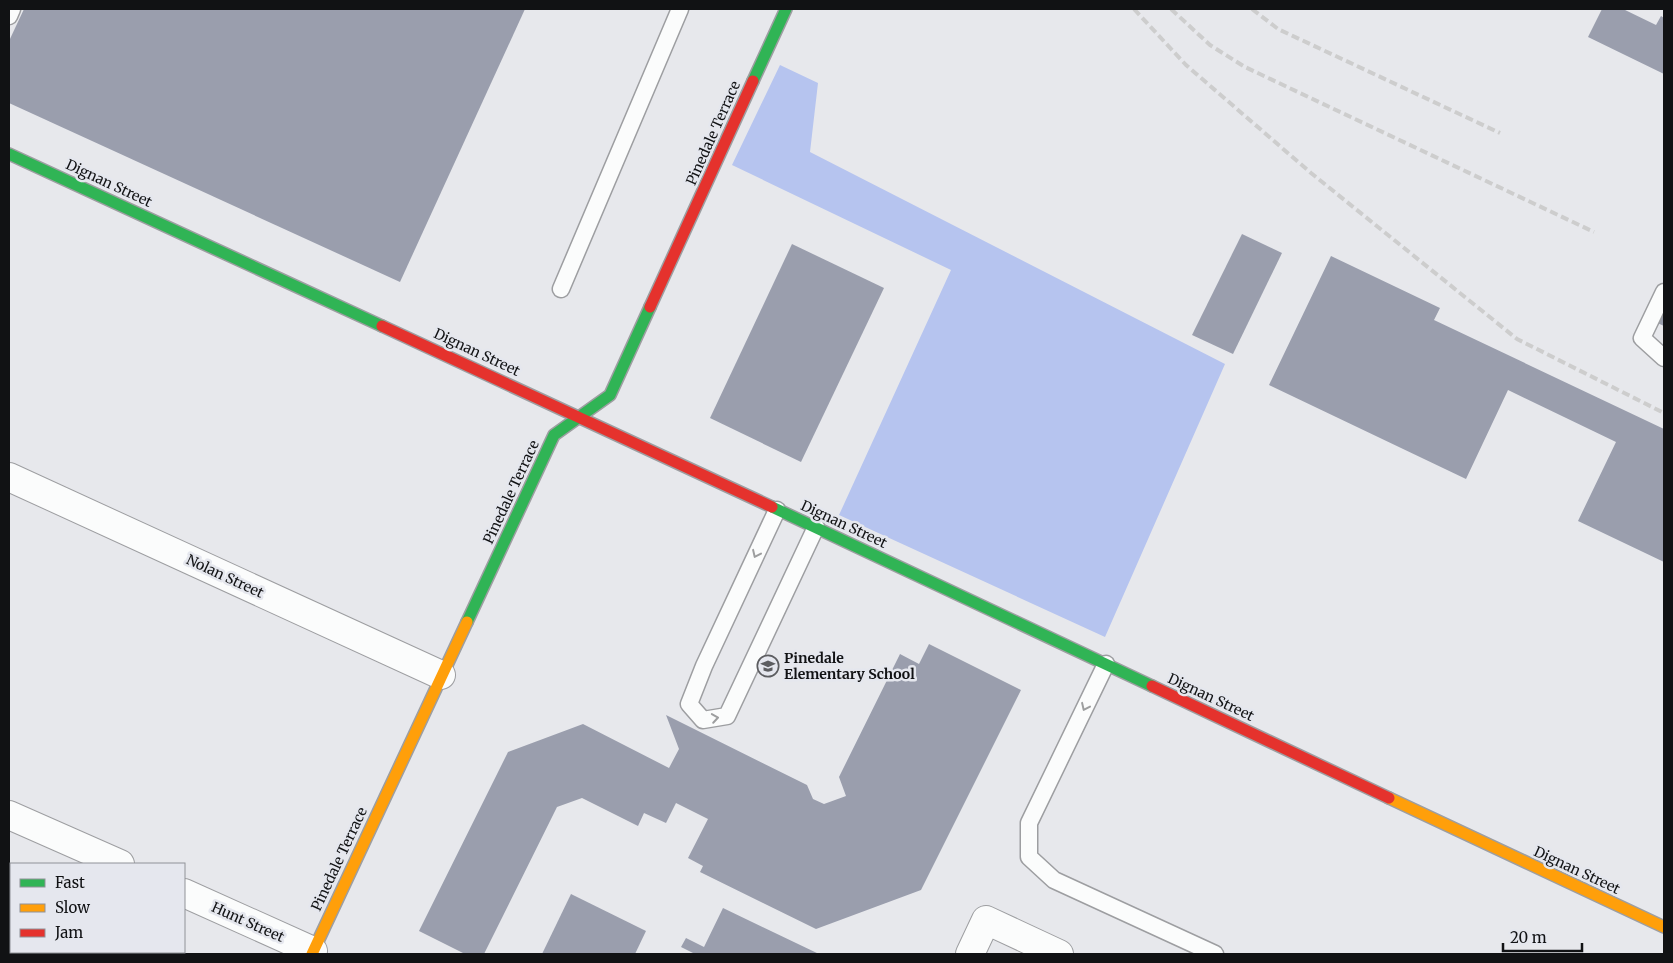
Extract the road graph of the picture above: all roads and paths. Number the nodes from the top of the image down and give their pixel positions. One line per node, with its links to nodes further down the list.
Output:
1 (12, 9): 4 (lane)
2 (680, 9): 6 (lane)
3 (786, 9): 9 (street, Pinedale Terrace)
4 (9, 16)
5 (9, 154): 9 (street, Dignan Street)
6 (561, 289)
7 (1664, 292): 8 (lane)
8 (1664, 358)
9 (582, 417): 11 (street, Dignan Street); 14 (street, Pinedale Terrace)
10 (9, 477): 14 (street, Nolan Street)
11 (776, 510): 12 (street, Dignan Street); 12 (lane, one-way to 12)
12 (816, 527): 13 (street, Dignan Street)
13 (1106, 664): 18 (street, Dignan Street); 22 (lane, one-way to 22)
14 (441, 675): 19 (street, Pinedale Terrace)
15 (9, 815): 16 (street)
16 (118, 863)
17 (185, 893): 19 (street, Hunt Street)
18 (1664, 927)
19 (312, 953)
20 (970, 954): 21 (street)
21 (1059, 954)
22 (1215, 954)

